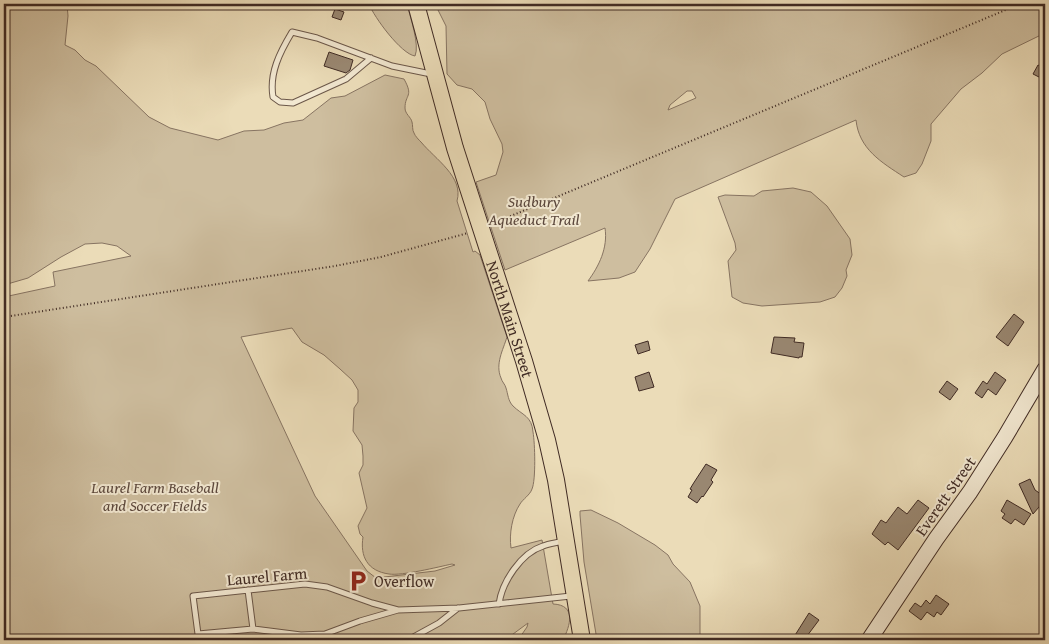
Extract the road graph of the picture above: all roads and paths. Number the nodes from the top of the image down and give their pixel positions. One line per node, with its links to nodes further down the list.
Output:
1 (416, 4): 4 (main road, North Main Street)
2 (1020, 4): 5 (path)
3 (371, 58): 3 (lane); 4 (lane)
4 (434, 74): 5 (main road, North Main Street)
5 (480, 228): 6 (path); 8 (main road, North Main Street)
6 (4, 317)
7 (1045, 369): 19 (street, Everett Street)
8 (566, 541): 10 (main road, North Main Street); 11 (lane)
9 (248, 590): 13 (lane, Laurel Farm); 14 (lane); 14 (lane, Laurel Farm)
10 (575, 596): 11 (lane, Laurel Farm); 18 (main road, North Main Street)
11 (499, 604): 12 (lane, Laurel Farm)
12 (459, 608): 13 (lane, Laurel Farm); 17 (lane)
13 (398, 610): 15 (lane, Laurel Farm)
14 (253, 629): 15 (lane, Laurel Farm)
15 (324, 634): 16 (lane)
16 (328, 640)
17 (408, 640)
18 (582, 640)
19 (869, 640)

